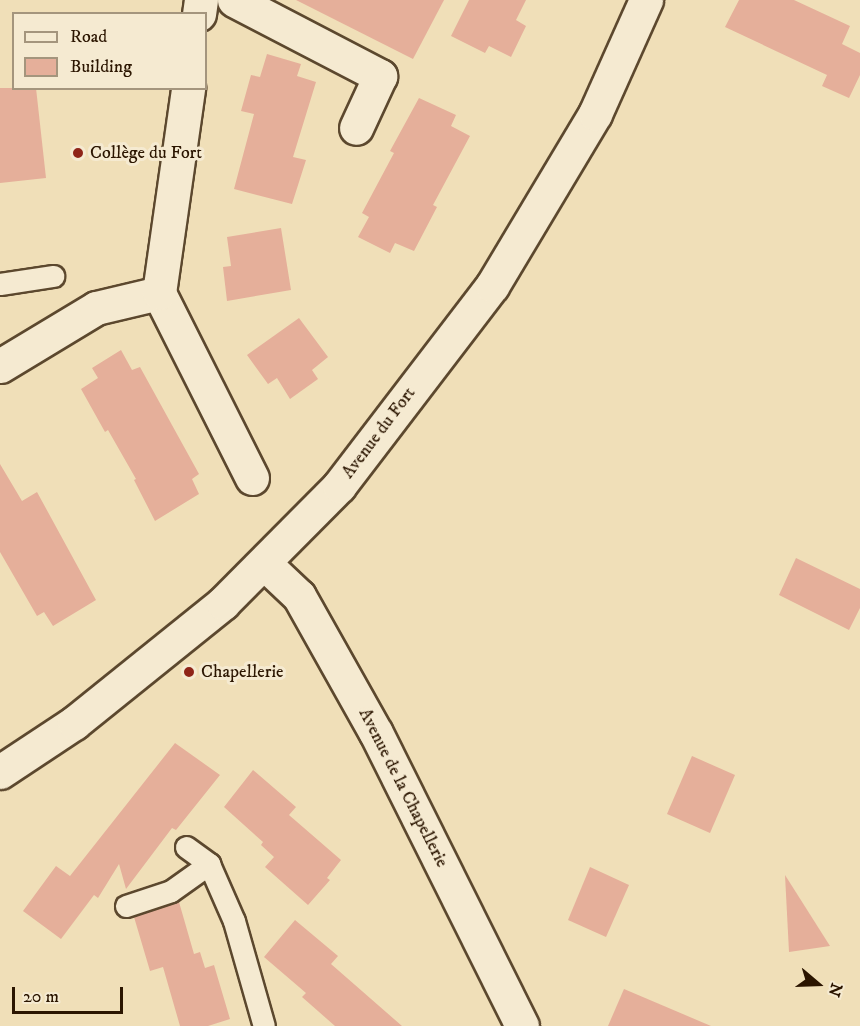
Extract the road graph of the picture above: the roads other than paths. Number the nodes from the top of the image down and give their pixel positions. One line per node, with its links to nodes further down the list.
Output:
1 (234, 0): 4 (street)
2 (646, 0): 10 (street, Avenue du Fort)
3 (188, 90): 7 (street)
4 (356, 128)
5 (53, 276): 6 (lane)
6 (0, 284)
7 (159, 293): 8 (street); 9 (street)
8 (0, 366)
9 (252, 478)
10 (264, 563): 11 (street, Avenue du Fort); 16 (street, Avenue de la Chapellerie)
11 (0, 772)
12 (186, 847): 13 (lane)
13 (209, 864): 14 (lane); 15 (lane)
14 (126, 906)
15 (264, 1026)
16 (522, 1026)

